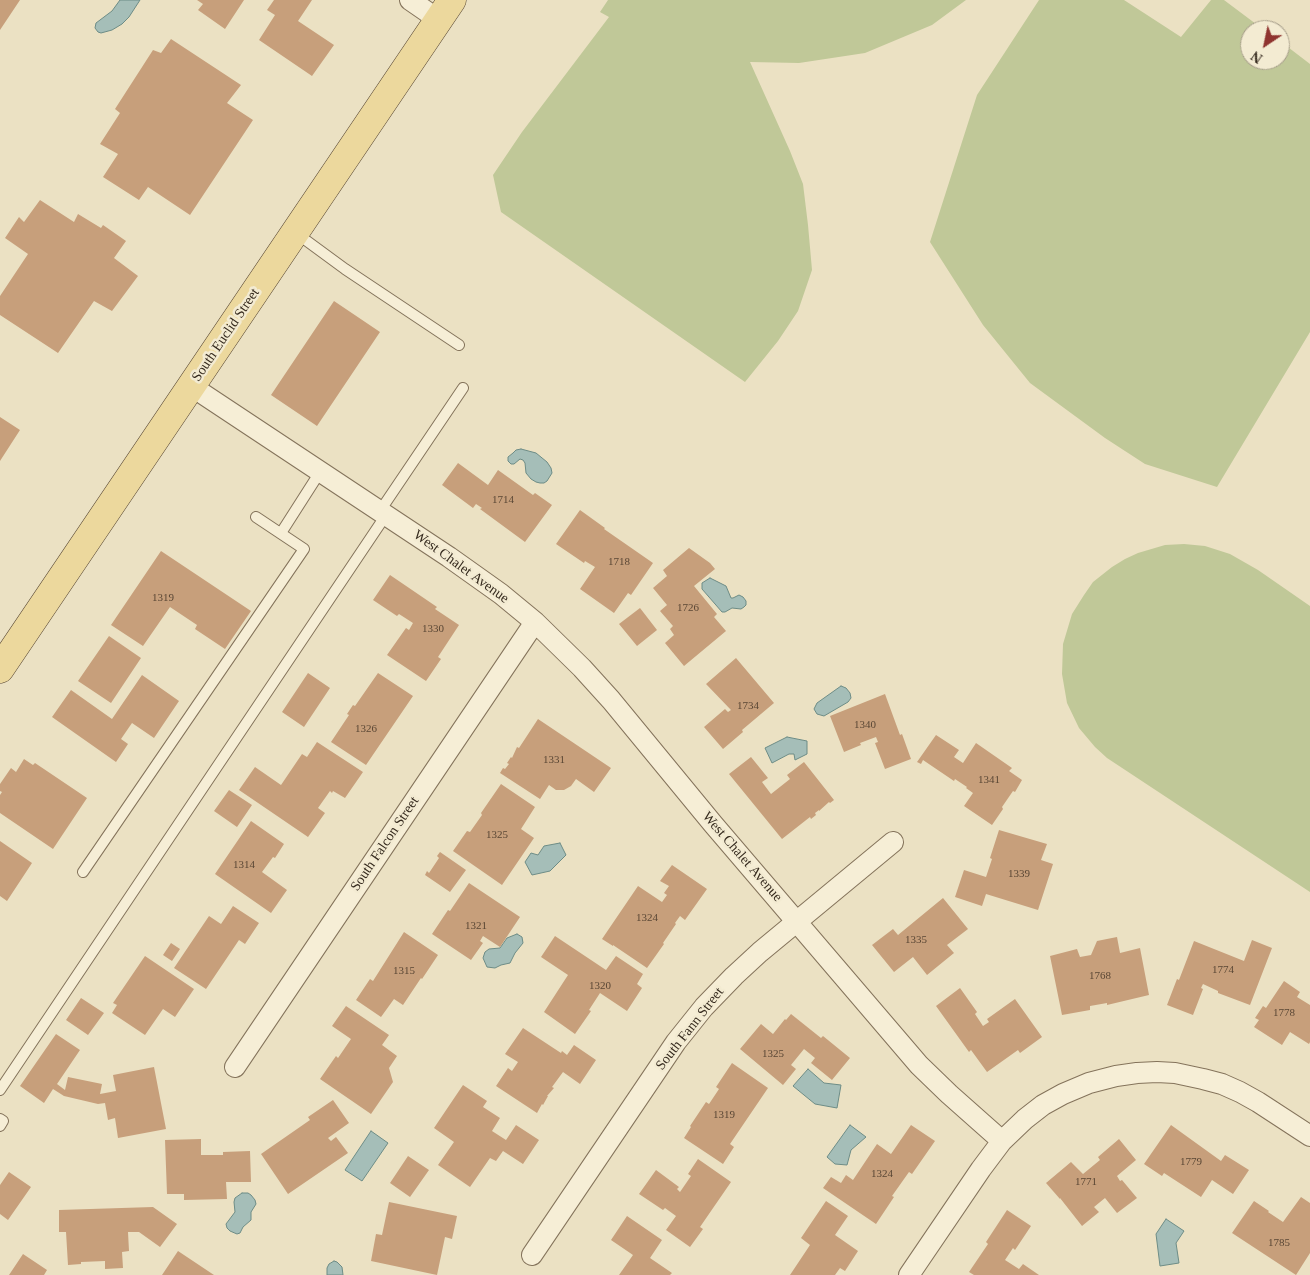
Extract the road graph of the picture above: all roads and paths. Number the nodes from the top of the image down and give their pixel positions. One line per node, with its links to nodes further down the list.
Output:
1 (410, 0): 2 (street)
2 (445, 10): 3 (main road, South Euclid Street)
3 (295, 232): 4 (lane); 5 (main road, South Euclid Street)
4 (459, 345)
5 (191, 386): 7 (street, West Chalet Avenue); 12 (main road, South Euclid Street)
6 (462, 388): 8 (lane)
7 (320, 472): 8 (street, West Chalet Avenue); 10 (lane)
8 (383, 513): 11 (street, West Chalet Avenue); 17 (lane)
9 (256, 517): 10 (lane)
10 (281, 533): 14 (lane)
11 (535, 622): 15 (street, West Chalet Avenue); 16 (street, South Falcon Street)
12 (0, 669)
13 (893, 842): 15 (street, South Fann Street)
14 (83, 872)
15 (797, 921): 21 (street, West Chalet Avenue); 22 (street, South Fann Street)
16 (235, 1067)
17 (0, 1090)
18 (0, 1119): 19 (lane)
19 (0, 1126)
20 (1310, 1136): 21 (street)
21 (1002, 1141): 23 (street)
22 (532, 1254)
23 (909, 1275)

